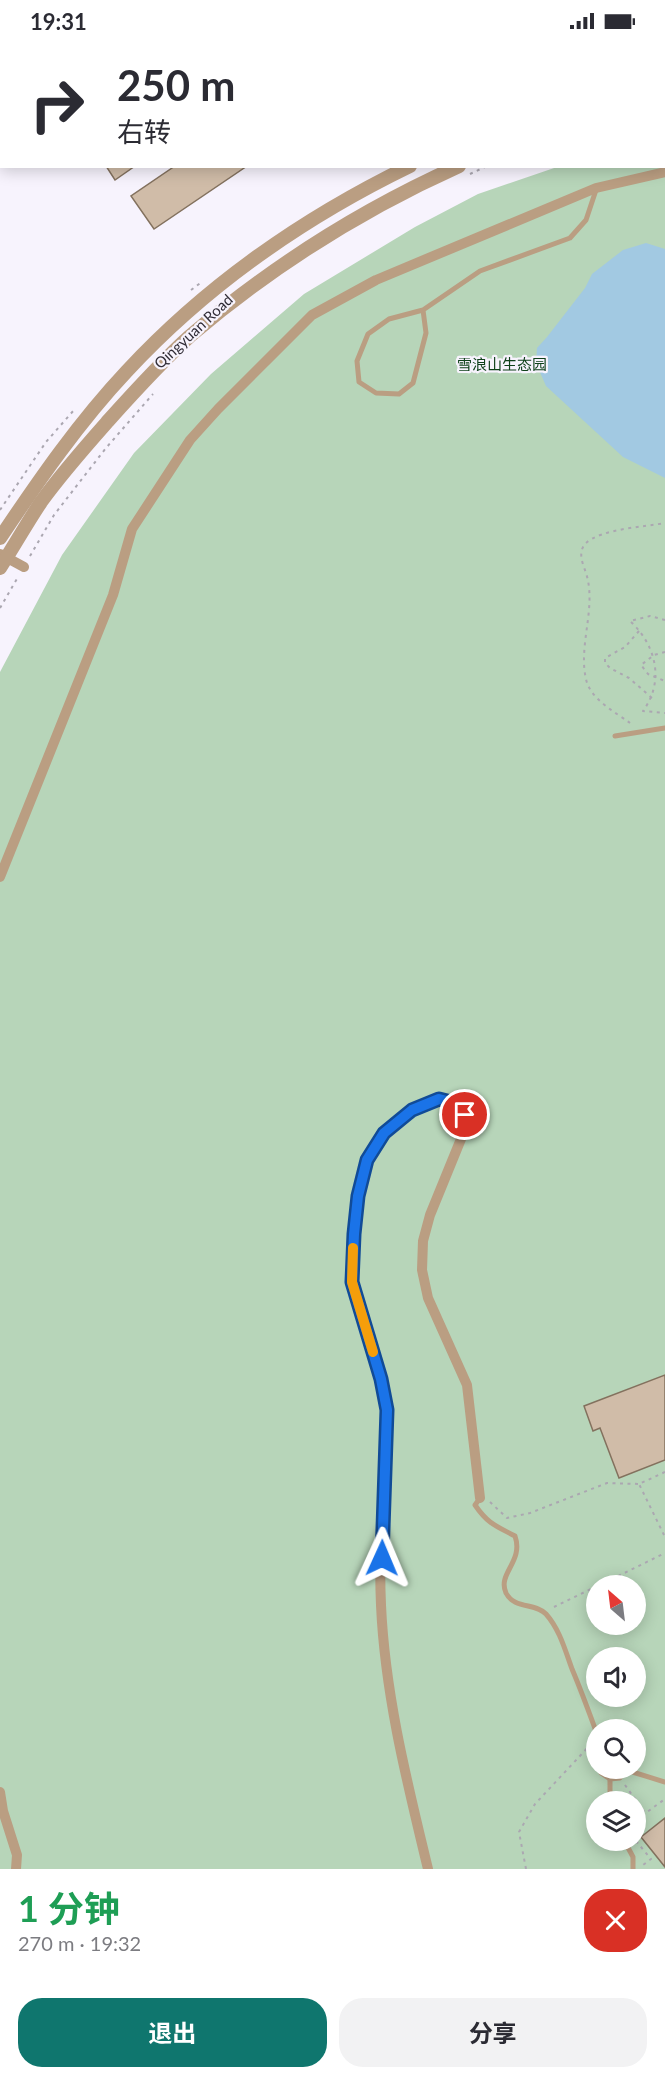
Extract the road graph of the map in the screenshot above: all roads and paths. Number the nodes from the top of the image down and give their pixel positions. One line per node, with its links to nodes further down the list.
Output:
1 (406, 168): 10 (street, Qingyuan Road)
2 (478, 168): 4 (path)
3 (440, 170): 4 (street, Qingyuan Road); 11 (street, Qingyuan Road)
4 (460, 172)
5 (665, 172): 6 (street)
6 (596, 188): 7 (lane); 25 (street)
7 (423, 310): 7 (lane)
8 (157, 389): 12 (path, Qingyuan Road)
9 (665, 523): 23 (path)
10 (0, 538)
11 (2, 560): 12 (street)
12 (24, 567): 13 (path, Qingyuan Road)
13 (0, 608)
14 (665, 620): 15 (path)
15 (640, 630): 17 (path); 20 (path)
16 (665, 652): 17 (path)
17 (654, 655): 18 (path); 18 (path)
18 (658, 679): 19 (path); 20 (path)
19 (665, 681)
20 (652, 698): 21 (path)
21 (665, 713)
22 (665, 728): 23 (lane)
23 (640, 730): 24 (lane)
24 (615, 736)
25 (0, 877)
26 (665, 1472): 27 (path)
27 (639, 1484): 28 (path); 29 (path)
28 (485, 1500): 33 (lane); 46 (street)
29 (665, 1537)
30 (665, 1553): 31 (path)
31 (620, 1575)
32 (586, 1592): 33 (path)
33 (544, 1612): 34 (lane)
34 (591, 1719)
35 (586, 1748): 47 (path)
36 (646, 1775): 38 (lane)
37 (610, 1779): 40 (lane)
38 (665, 1782)
39 (0, 1791): 45 (street)
40 (610, 1791)
41 (665, 1799): 42 (path)
42 (646, 1812)
43 (630, 1851): 48 (lane)
44 (645, 1851): 49 (path)
45 (16, 1869)
46 (428, 1869)
47 (526, 1869)
48 (633, 1869)
49 (639, 1869)

